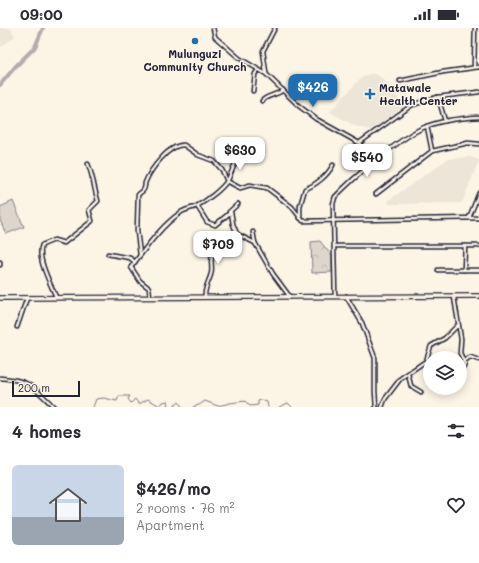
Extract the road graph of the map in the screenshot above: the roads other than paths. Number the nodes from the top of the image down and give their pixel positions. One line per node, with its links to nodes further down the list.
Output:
1 (213, 28): 6 (street)
2 (275, 28): 7 (street)
3 (475, 28): 4 (street)
4 (474, 67): 5 (street); 8 (street)
5 (479, 67)
6 (258, 70): 7 (street); 10 (street)
7 (266, 74): 9 (street)
8 (400, 81)
9 (283, 90): 13 (street); 17 (street)
10 (253, 91)
11 (479, 92): 12 (street)
12 (438, 98): 15 (street); 17 (street)
13 (262, 101)
14 (479, 117): 15 (street)
15 (445, 122): 16 (street)
16 (426, 126): 19 (street); 21 (street)
17 (359, 143): 21 (street)
18 (479, 144): 19 (street)
19 (432, 151): 26 (street)
20 (239, 154): 24 (street)
21 (375, 162): 33 (street)
22 (88, 164): 51 (street)
23 (333, 165): 30 (street)
24 (227, 181): 28 (street); 30 (street); 41 (street)
25 (479, 193): 31 (street)
26 (376, 194)
27 (238, 204): 29 (street)
28 (197, 206): 29 (street); 41 (street)
29 (229, 212): 36 (street)
30 (300, 218): 33 (street)
31 (469, 218): 32 (street); 33 (street)
32 (479, 218)
33 (334, 220): 37 (street)
34 (253, 232): 36 (street)
35 (202, 240): 53 (street)
36 (255, 243): 54 (street)
37 (335, 246): 38 (street); 48 (street)
38 (465, 246): 39 (street); 46 (street)
39 (479, 246)
40 (108, 254): 43 (street)
41 (140, 255): 43 (street)
42 (0, 262): 44 (street)
43 (135, 262): 52 (street)
44 (0, 265)
45 (438, 270): 46 (street)
46 (464, 270): 47 (street)
47 (479, 270)
48 (335, 296): 49 (main road); 54 (main road)
49 (346, 296): 55 (main road); 69 (street)
50 (479, 296): 55 (main road)
51 (56, 297): 52 (main road); 57 (main road)
52 (150, 297): 53 (main road)
53 (205, 297): 54 (main road)
54 (290, 297)
55 (454, 297): 58 (street)
56 (0, 298): 57 (main road)
57 (28, 298): 59 (street)
58 (458, 325): 60 (street); 61 (street)
59 (17, 327)
60 (430, 351)
61 (460, 351)
62 (467, 359): 63 (street)
63 (479, 360)
64 (423, 364): 65 (street)
65 (408, 374): 67 (street); 70 (street)
66 (0, 378): 68 (street)
67 (421, 392)
68 (54, 407)
69 (376, 407)
70 (382, 407)

